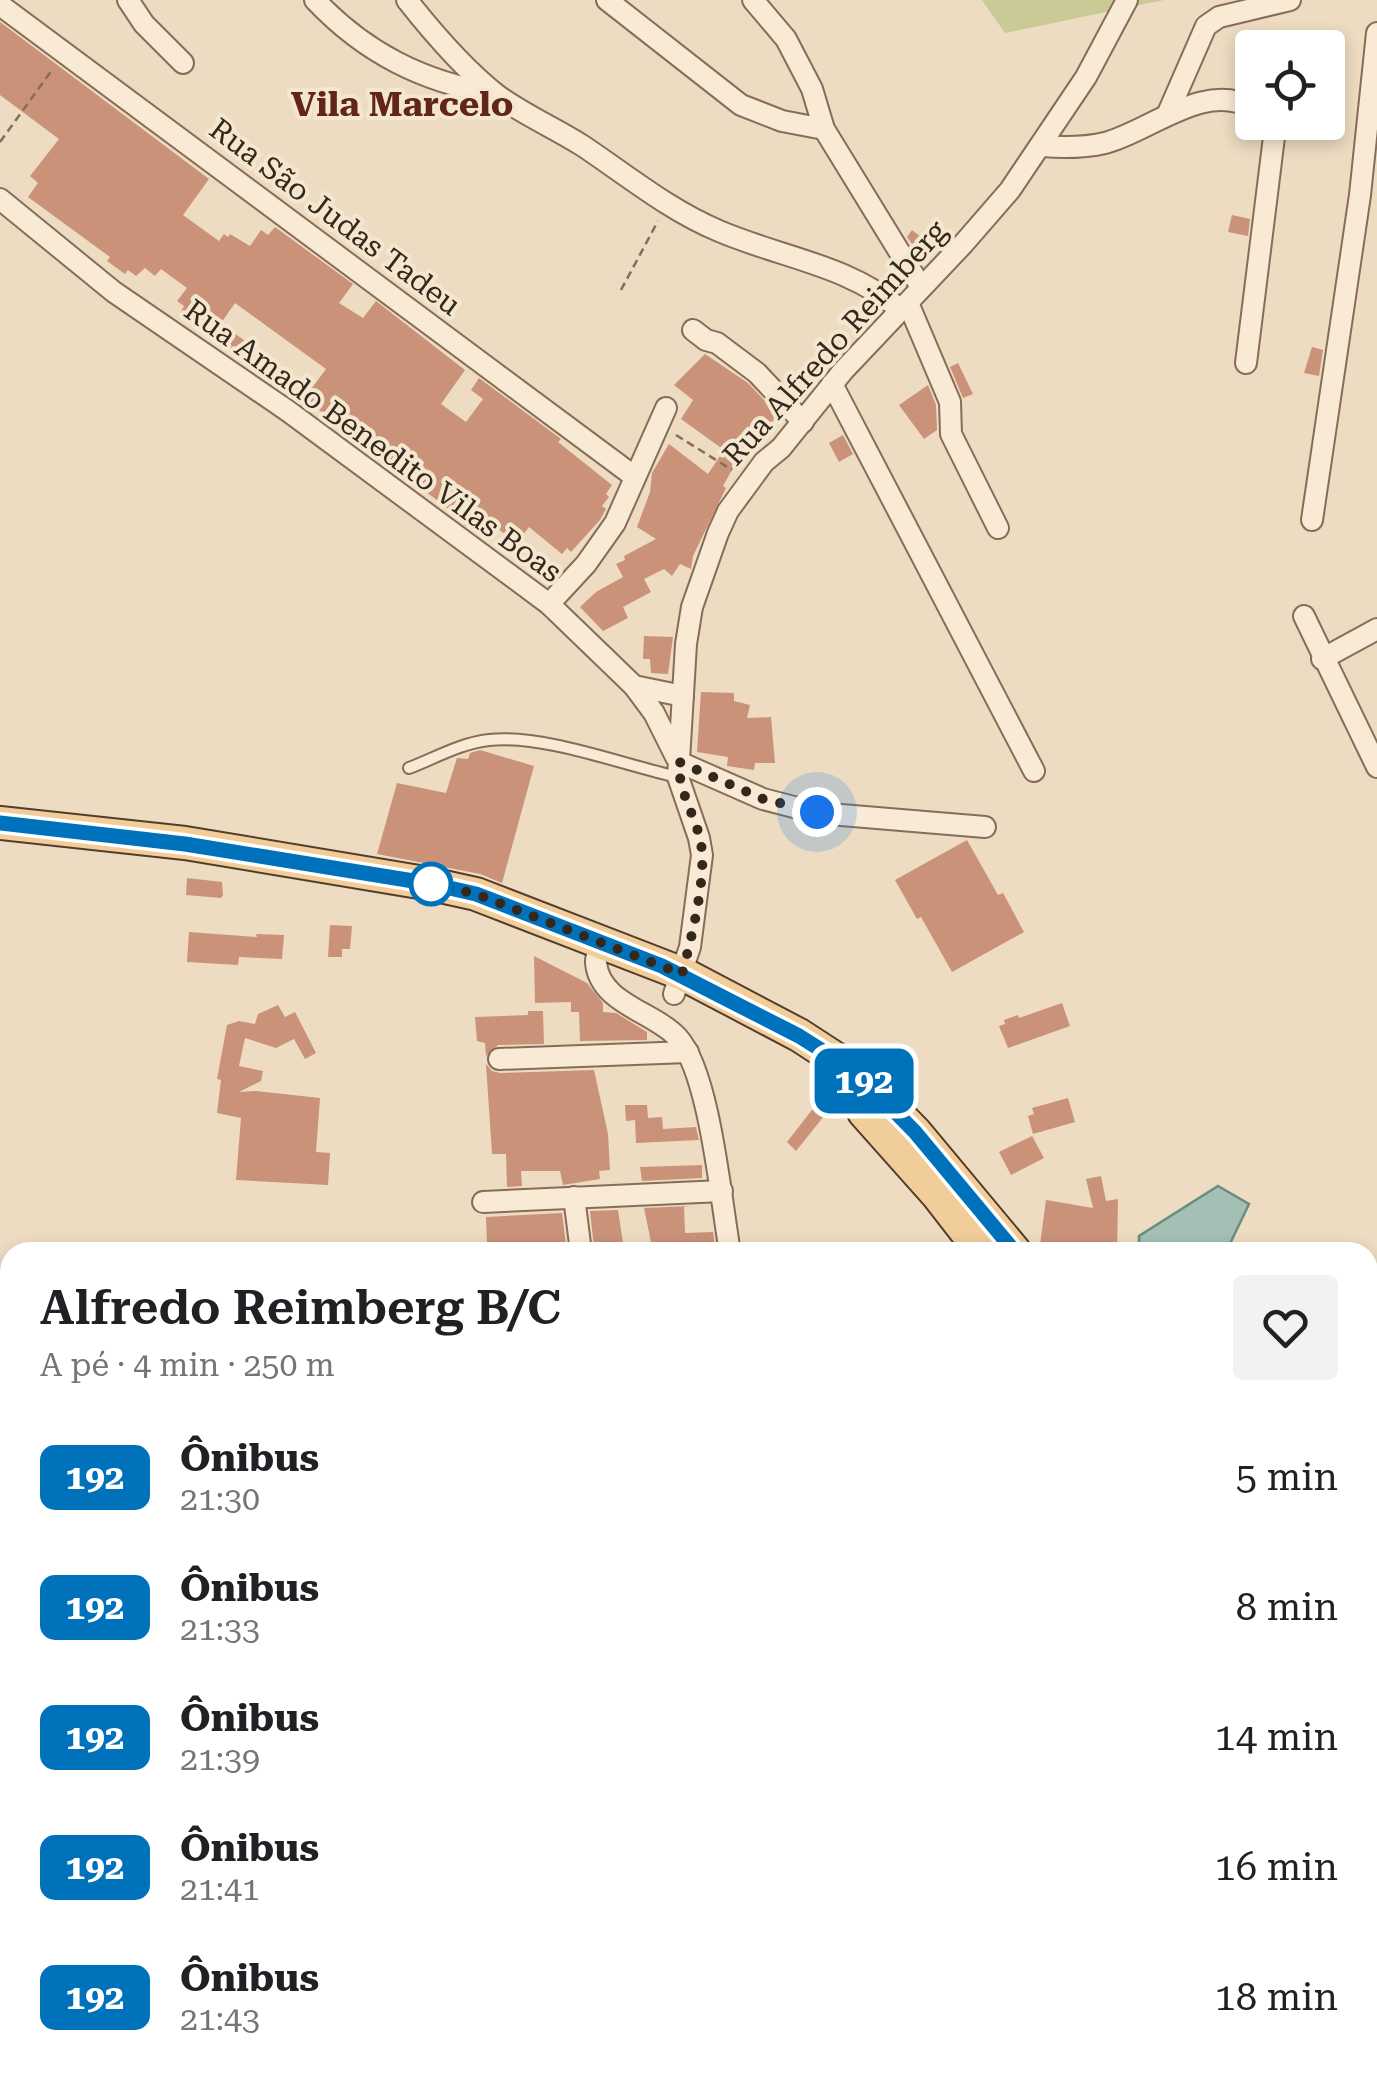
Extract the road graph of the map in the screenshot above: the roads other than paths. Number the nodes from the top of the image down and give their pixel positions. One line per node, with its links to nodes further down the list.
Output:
1 (128, 0): 10 (street)
2 (315, 0): 11 (street)
3 (408, 0): 11 (street)
4 (607, 0): 14 (street)
5 (753, 0): 14 (street)
6 (1126, 0): 16 (street, Rua Alfredo Reimberg)
7 (1290, 0): 13 (street)
8 (0, 5): 24 (street, Rua São Judas Tadeu)
9 (1377, 34): 25 (street)
10 (183, 63)
11 (498, 95): 18 (street)
12 (1235, 102): 13 (street)
13 (1168, 113): 16 (street)
14 (824, 129): 18 (street)
15 (1274, 140): 20 (street)
16 (1042, 146): 18 (street, Rua Alfredo Reimberg)
17 (0, 200): 27 (street, Rua Amado Benedito Vilas Boas)
18 (910, 300): 21 (street, Rua Alfredo Reimberg); 26 (street)
19 (693, 330): 23 (street)
20 (1246, 364)
21 (832, 384): 23 (street, Rua Alfredo Reimberg); 36 (street)
22 (662, 416): 24 (street)
23 (802, 422): 32 (street, Rua Alfredo Reimberg)
24 (635, 477): 27 (street)
25 (1312, 520)
26 (998, 528)
27 (549, 604): 31 (street, Rua Amado Benedito Vilas Boas)
28 (1304, 616): 30 (street)
29 (1377, 629): 30 (street)
30 (1322, 659): 33 (street)
31 (634, 686): 32 (street); 35 (street, Rua Amado Benedito Vilas Boas)
32 (683, 696): 35 (street, Rua Alfredo Reimberg)
33 (1377, 767)
34 (409, 768): 35 (lane)
35 (678, 769): 38 (street); 41 (street)
36 (1034, 772)
37 (0, 823): 40 (main road)
38 (984, 827)
39 (0, 844): 40 (main road)
40 (599, 952): 41 (main road); 42 (street)
41 (678, 984): 49 (main road); 50 (main road)
42 (688, 1052): 43 (street); 44 (street)
43 (499, 1060)
44 (722, 1191): 45 (street); 48 (street)
45 (574, 1198): 46 (street); 47 (street)
46 (483, 1202)
47 (580, 1242)
48 (729, 1242)
49 (974, 1242)
50 (1007, 1242)

